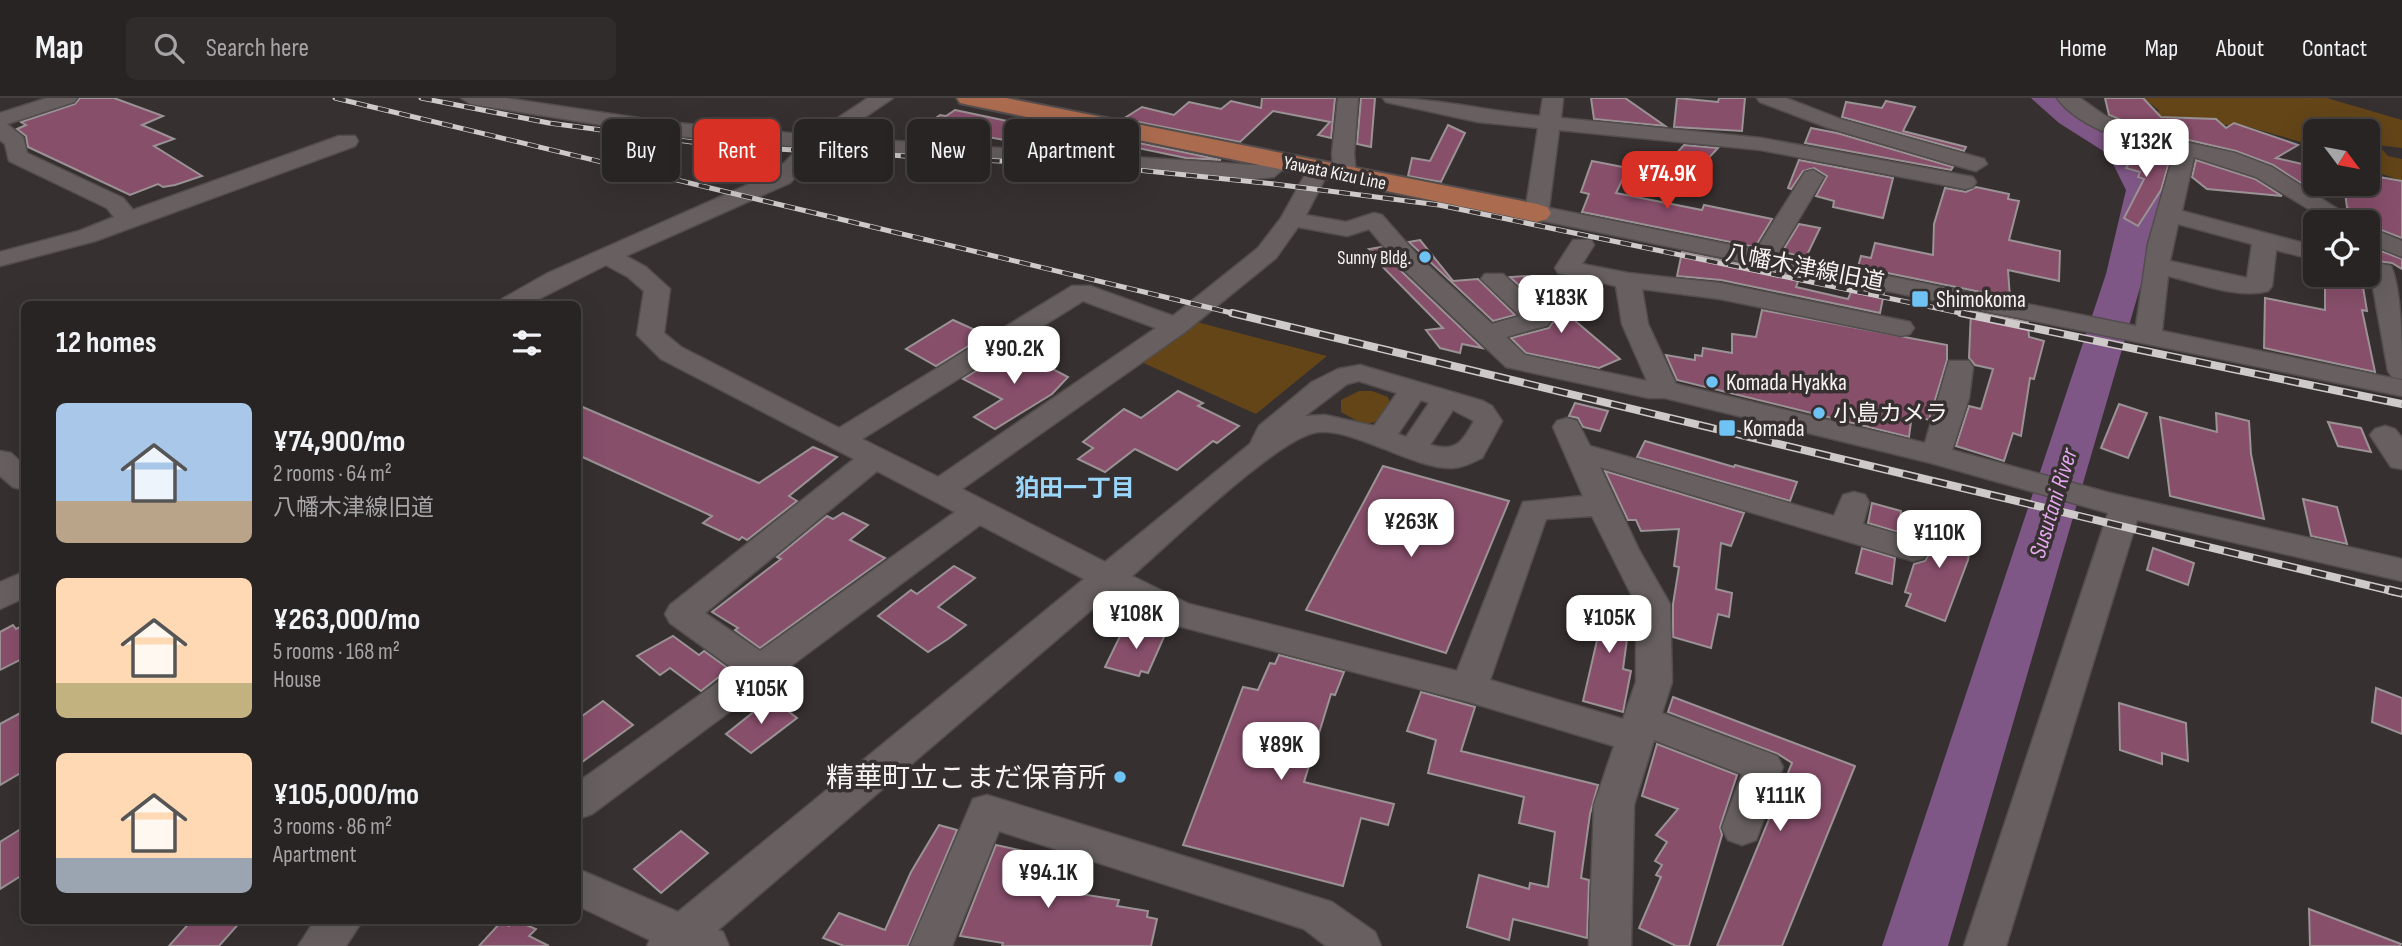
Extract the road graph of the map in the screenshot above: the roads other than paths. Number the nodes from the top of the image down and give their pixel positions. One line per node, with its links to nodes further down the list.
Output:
1 (67, 98): 13 (street)
2 (471, 98): 11 (street)
3 (560, 98): 11 (street)
4 (883, 98): 12 (street)
5 (969, 98): 20 (main road, Yawata Kizu Line)
6 (1348, 98): 23 (street)
7 (1393, 98): 14 (street)
8 (1553, 98): 14 (street)
9 (1767, 98): 14 (street)
10 (2067, 98): 19 (street)
11 (532, 111): 17 (street)
12 (848, 119)
13 (0, 120)
14 (1551, 125): 28 (street)
15 (0, 129): 30 (street)
16 (347, 141): 30 (street)
17 (794, 141)
18 (893, 147): 20 (street)
19 (2186, 150): 26 (street); 29 (street)
20 (1281, 161): 22 (main road, Yawata Kizu Line)
21 (794, 169): 37 (street)
22 (1319, 169): 23 (main road, Yawata Kizu Line); 31 (street)
23 (1345, 174): 28 (main road, Yawata Kizu Line)
24 (1813, 177): 39 (street)
25 (2325, 196): 26 (street)
26 (2323, 207): 27 (street)
27 (2328, 210)
28 (1537, 213): 39 (street, 八幡木津線旧道)
29 (2168, 214): 32 (street); 40 (street)
30 (129, 219): 38 (street)
31 (1292, 219): 45 (street); 47 (street)
32 (2265, 240): 35 (street); 40 (street)
33 (2380, 240): 36 (street)
34 (1582, 245): 43 (street)
35 (2303, 250)
36 (2402, 250)
37 (606, 256): 44 (street); 59 (street)
38 (0, 259)
39 (1763, 259): 48 (street, 八幡木津線旧道)
40 (2158, 266): 48 (street)
41 (2384, 271): 50 (street)
42 (1494, 279): 47 (street)
43 (1628, 281): 46 (street); 54 (street)
44 (517, 301)
45 (1176, 326): 59 (street); 67 (street)
46 (1901, 328)
47 (1488, 334): 54 (street)
48 (2141, 335): 53 (street, 八幡木津線旧道)
49 (1959, 367): 62 (street)
50 (2402, 371)
51 (1338, 377): 52 (street); 56 (street); 60 (street)
52 (1415, 388): 55 (street); 58 (street)
53 (2402, 388)
54 (1665, 390): 62 (street)
55 (1446, 398): 61 (street); 61 (street)
56 (1343, 429): 58 (street); 60 (street)
57 (2385, 435): 65 (street)
58 (1380, 439): 61 (street)
59 (839, 440): 63 (street)
60 (1263, 448): 73 (street)
61 (1413, 449)
62 (1936, 455): 68 (street)
63 (874, 458): 67 (street); 76 (street)
64 (0, 460): 66 (street)
65 (2402, 460)
66 (21, 478)
67 (940, 490): 70 (street)
68 (2118, 504): 72 (street); 88 (street)
69 (1604, 505): 71 (street); 77 (street); 78 (street)
70 (978, 511): 73 (street); 76 (street)
71 (1913, 550)
72 (2402, 570)
73 (1109, 577): 77 (street); 83 (street)
74 (21, 586): 75 (street)
75 (0, 597)
76 (761, 670): 79 (street)
77 (1469, 688): 78 (street)
78 (1639, 730): 80 (street); 87 (street)
79 (581, 801)
80 (1742, 828)
81 (581, 889): 83 (street)
82 (338, 924): 84 (street)
83 (686, 942)
84 (319, 946)
85 (930, 946): 86 (street)
86 (1360, 946)
87 (1610, 946)
88 (1985, 946)

